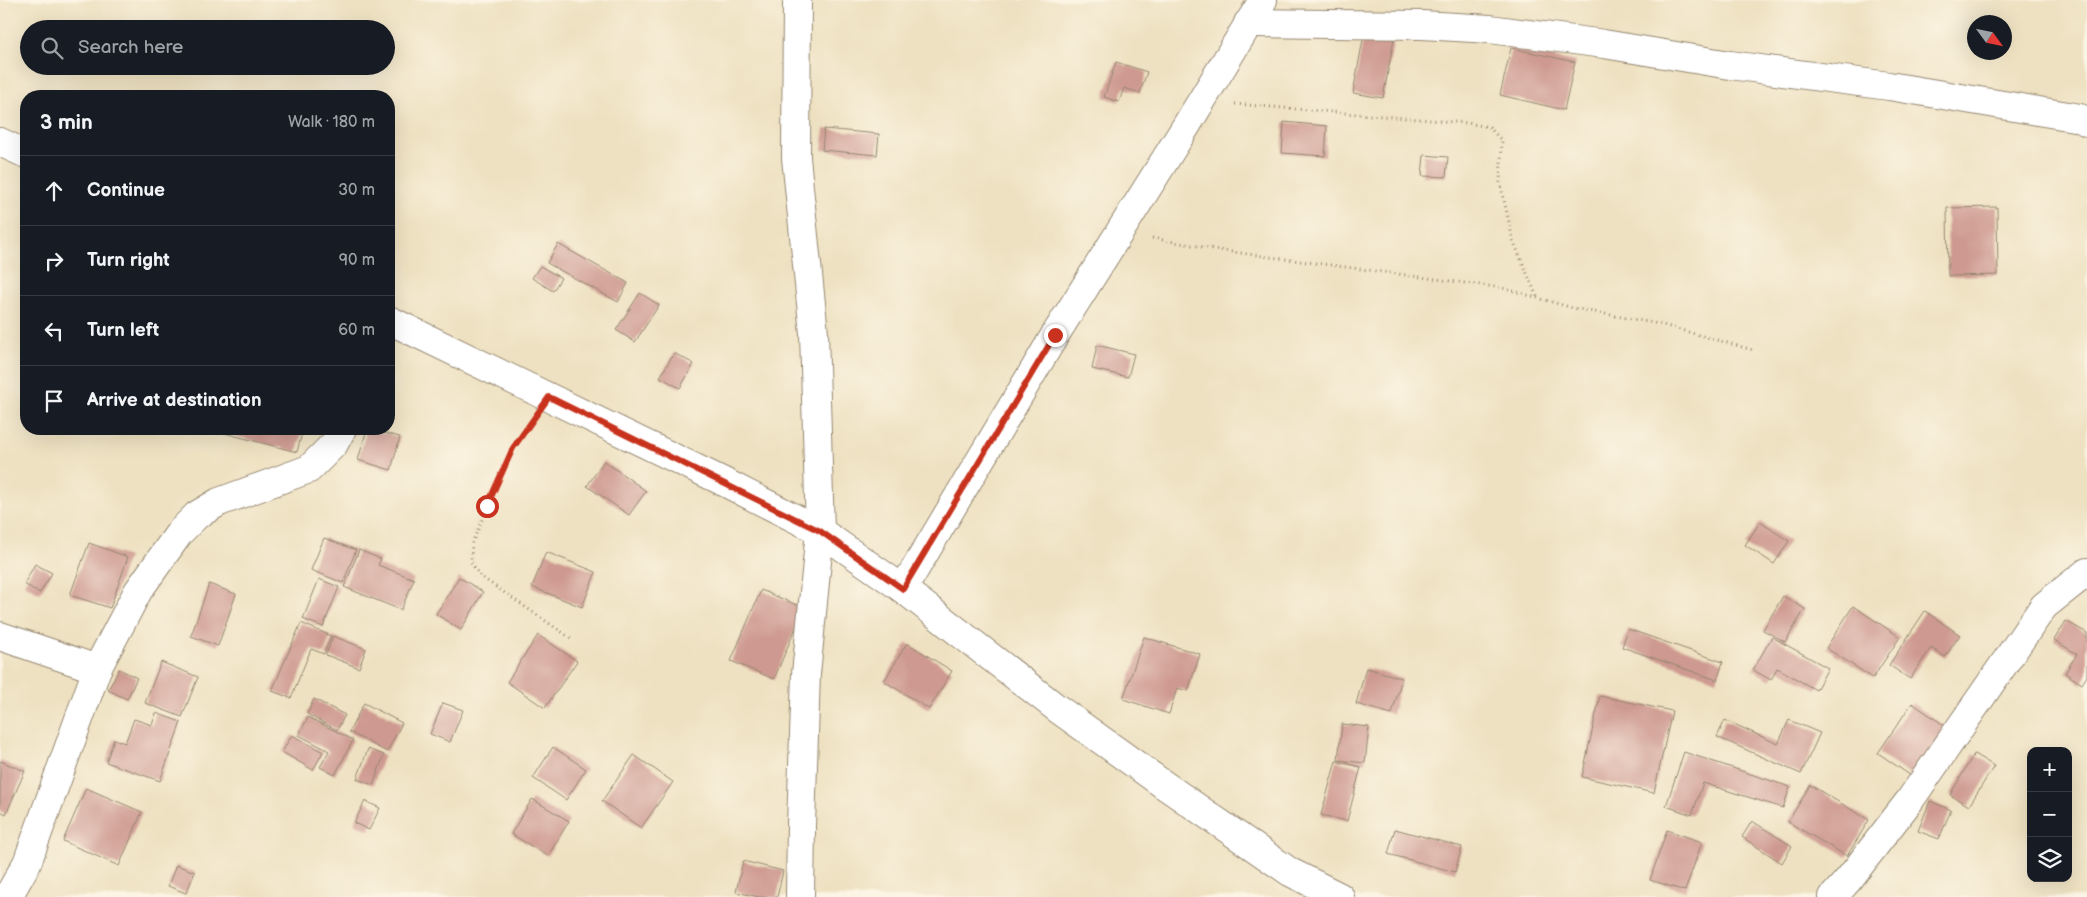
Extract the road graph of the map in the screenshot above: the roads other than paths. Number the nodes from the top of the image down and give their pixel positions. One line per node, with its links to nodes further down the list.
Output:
1 (797, 0): 9 (street)
2 (1263, 0): 3 (street)
3 (1248, 23): 4 (street); 11 (street)
4 (2087, 122)
5 (0, 142): 6 (street)
6 (20, 151)
7 (395, 323): 9 (street)
8 (339, 435): 13 (street)
9 (820, 531): 11 (street); 16 (street)
10 (2087, 572): 14 (street)
11 (903, 589): 17 (street)
12 (0, 636): 13 (street)
13 (96, 669): 15 (street)
14 (1845, 891)
15 (4, 897)
16 (800, 897)
17 (1340, 897)

